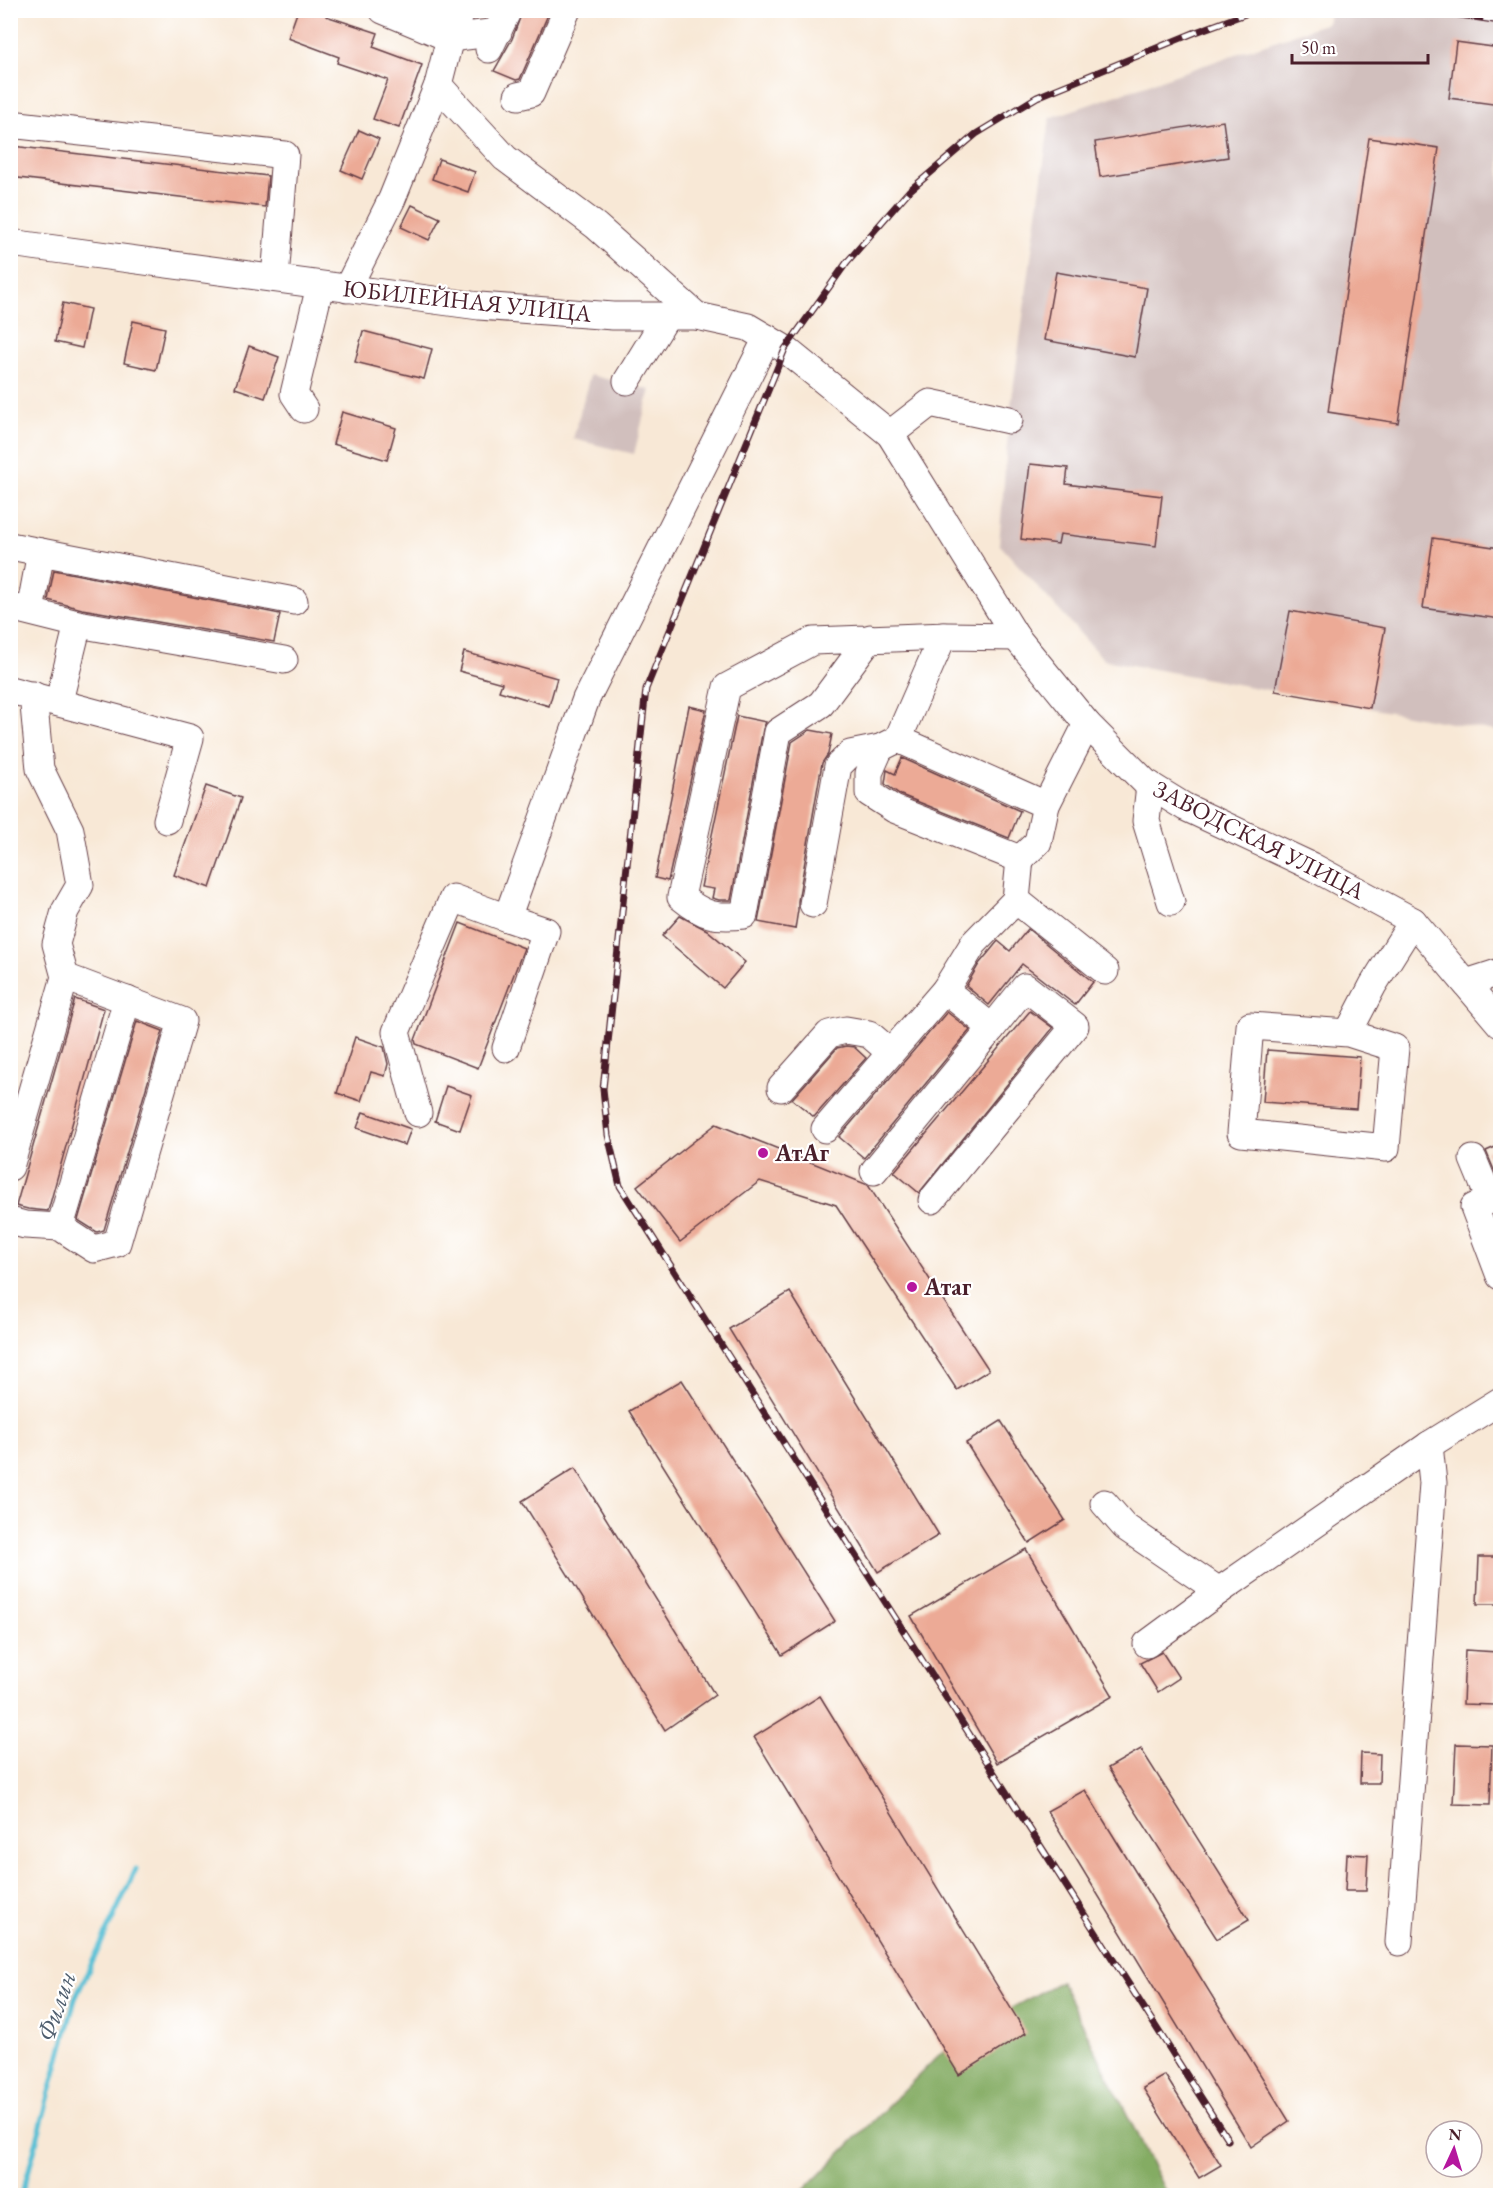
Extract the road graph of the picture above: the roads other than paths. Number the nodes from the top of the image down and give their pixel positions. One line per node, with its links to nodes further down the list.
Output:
1 (383, 10): 5 (street)
2 (462, 10): 5 (street)
3 (567, 10): 7 (street)
4 (498, 31): 5 (street)
5 (450, 38): 6 (street)
6 (438, 86): 12 (street); 14 (street)
7 (518, 96)
8 (10, 124): 10 (street)
9 (10, 243): 10 (street, ЮБИЛЕЙНАЯ УЛИЦА)
10 (275, 278): 11 (street, ЮБИЛЕЙНАЯ УЛИЦА)
11 (320, 286): 12 (street, ЮБИЛЕЙНАЯ УЛИЦА); 17 (street)
12 (347, 289): 13 (street, ЮБИЛЕЙНАЯ УЛИЦА)
13 (667, 316): 14 (street, ЮБИЛЕЙНАЯ УЛИЦА); 16 (street)
14 (697, 316): 15 (street, ЮБИЛЕЙНАЯ УЛИЦА)
15 (767, 338): 19 (street, ЮБИЛЕЙНАЯ УЛИЦА); 40 (street)
16 (627, 381)
17 (304, 409)
18 (1010, 420): 19 (street)
19 (890, 434): 26 (street, ЗАВОДСКАЯ УЛИЦА)
20 (10, 546): 21 (street)
21 (42, 552): 22 (street); 23 (street)
22 (294, 601)
23 (20, 609): 24 (street)
24 (78, 624): 28 (street); 30 (street)
25 (943, 636): 26 (street); 27 (street); 32 (street)
26 (1016, 637): 31 (street, ЗАВОДСКАЯ УЛИЦА)
27 (870, 638): 27 (street)
28 (284, 660)
29 (22, 693): 30 (street); 44 (street)
30 (59, 701): 35 (street)
31 (1087, 724): 33 (street, ЗАВОДСКАЯ УЛИЦА); 34 (street)
32 (889, 743): 34 (street); 36 (street); 39 (street)
33 (1150, 786): 38 (street); 41 (street, ЗАВОДСКАЯ УЛИЦА)
34 (1046, 805): 36 (street)
35 (167, 820)
36 (1020, 859): 37 (street)
37 (1016, 900): 42 (street); 46 (street)
38 (1171, 902)
39 (813, 904)
40 (507, 918): 51 (street); 54 (street)
41 (1413, 921): 45 (street, ЗАВОДСКАЯ УЛИЦА); 50 (street)
42 (1105, 971)
43 (1500, 972): 45 (street)
44 (65, 977): 47 (street); 57 (street)
45 (1466, 983): 48 (street, ЗАВОДСКАЯ УЛИЦА)
46 (945, 990): 49 (street); 52 (street)
47 (126, 1000): 61 (street); 61 (street)
48 (1500, 1024)
49 (992, 1028): 58 (street); 59 (street)
50 (1348, 1033): 50 (street)
51 (506, 1048)
52 (890, 1052): 53 (street); 55 (street)
53 (781, 1088)
54 (418, 1113)
55 (825, 1129)
56 (1473, 1159): 62 (street)
57 (10, 1167)
58 (874, 1171)
59 (932, 1200)
60 (10, 1221): 61 (street)
61 (60, 1227)
62 (1500, 1276)
63 (1500, 1401): 64 (street)
64 (1429, 1445): 65 (street); 68 (street)
65 (1431, 1502): 67 (street); 70 (street)
66 (1104, 1503): 68 (street)
67 (1407, 1529)
68 (1219, 1591): 69 (street)
69 (1147, 1644)
70 (1399, 1942)

